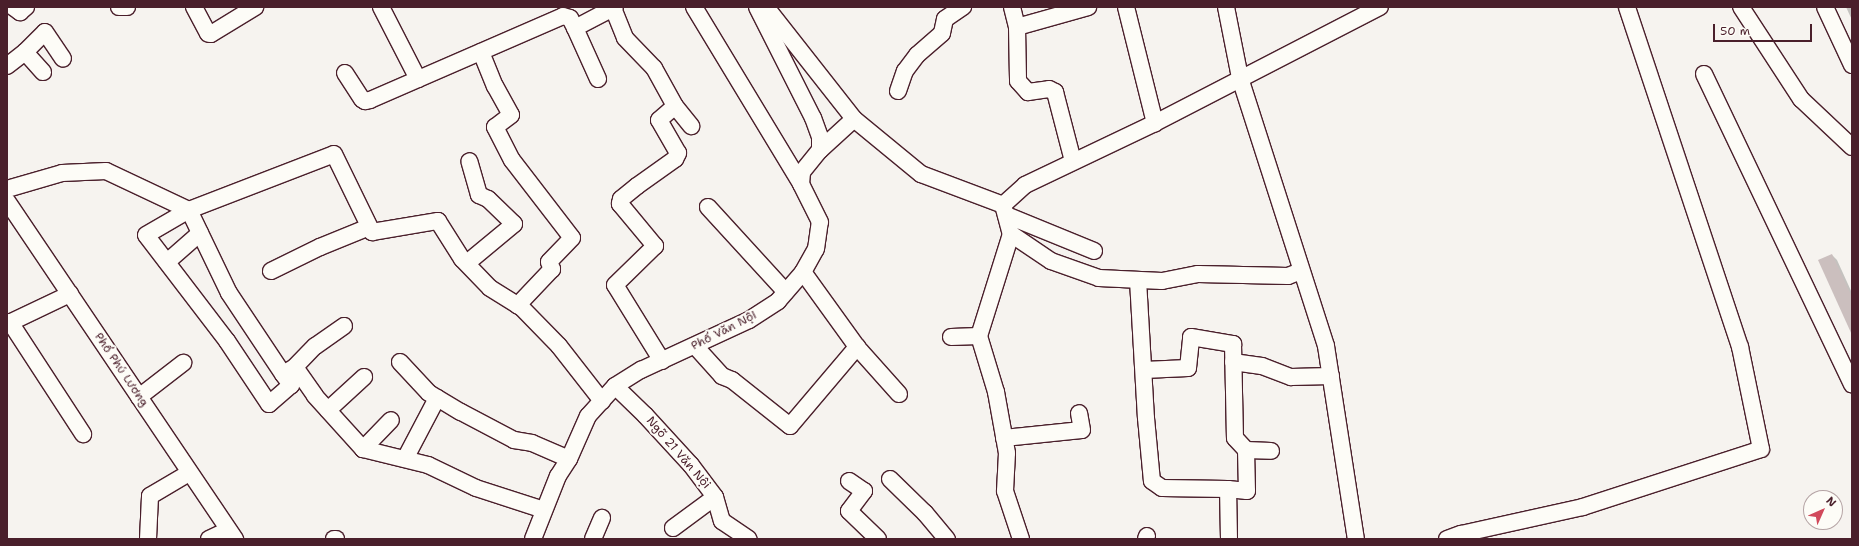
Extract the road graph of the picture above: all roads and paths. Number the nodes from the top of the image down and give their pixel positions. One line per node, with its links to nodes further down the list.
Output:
1 (13, 7): 2 (street)
2 (26, 7)
3 (119, 7): 4 (street)
4 (127, 7)
5 (194, 7): 6 (street)
6 (255, 7)
7 (381, 7): 32 (street)
8 (614, 7): 22 (street); 35 (street)
9 (694, 7): 43 (street, Phố Văn Nội)
10 (757, 7): 40 (street)
11 (766, 7): 36 (street)
12 (963, 7): 34 (street)
13 (1012, 7): 21 (street)
14 (1088, 7): 21 (street)
15 (1126, 7): 37 (street)
16 (1226, 7): 31 (street)
17 (1380, 7): 31 (street)
18 (1627, 7): 112 (street)
19 (1741, 7): 39 (street)
20 (1824, 7): 26 (street)
21 (1017, 27): 42 (street)
22 (575, 28): 24 (street); 33 (street)
23 (25, 52): 25 (street); 27 (street); 28 (street)
24 (481, 52): 32 (street); 62 (street)
25 (63, 59)
26 (1852, 65)
27 (7, 66)
28 (43, 72)
29 (345, 73): 32 (street)
30 (1704, 74): 77 (street)
31 (1240, 78): 37 (street); 57 (street)
32 (418, 79)
33 (598, 79)
34 (898, 91)
35 (675, 106): 38 (street); 69 (street)
36 (854, 119): 40 (street); 48 (street)
37 (1155, 123): 42 (street)
38 (691, 126)
39 (1852, 147)
40 (820, 150): 43 (street)
41 (469, 161): 55 (street)
42 (1073, 161): 48 (street)
43 (801, 184): 58 (street, Phố Văn Nội)
44 (7, 189): 47 (street)
45 (7, 201): 49 (street, Phố Phú Lương)
46 (708, 207): 60 (street)
47 (189, 210): 50 (street); 51 (street); 54 (street)
48 (1004, 210): 52 (street); 53 (street)
49 (12, 219): 61 (street, Phố Phú Lương)
50 (369, 226): 55 (street); 56 (street)
51 (200, 233): 54 (street); 73 (street)
52 (1011, 234): 59 (street); 65 (street)
53 (1094, 251)
54 (167, 262): 73 (street)
55 (467, 263): 62 (street)
56 (271, 271)
57 (1302, 271): 59 (street); 75 (street)
58 (803, 272): 60 (street, Phố Văn Nội); 68 (street)
59 (1138, 280): 74 (street)
60 (786, 292): 67 (street, Phố Văn Nội)
61 (70, 294): 63 (street); 80 (street, Phố Phú Lương)
62 (518, 305): 82 (street)
63 (9, 323): 86 (street)
64 (344, 326): 73 (street)
65 (979, 336): 66 (street); 87 (street)
66 (951, 337)
67 (695, 346): 68 (street); 69 (street, Phố Văn Nội)
68 (857, 347): 79 (street)
69 (662, 361): 78 (street, Phố Văn Nội)
70 (400, 362): 81 (street)
71 (1233, 362): 74 (street); 75 (street); 89 (street)
72 (183, 363): 80 (street)
73 (289, 370): 83 (street)
74 (1144, 370): 96 (street)
75 (1331, 376): 111 (street)
76 (364, 377): 83 (street)
77 (1852, 384)
78 (615, 386): 82 (street, Phố Văn Nội); 97 (street, Ngõ 21 Văn Nội)
79 (899, 394)
80 (139, 397): 93 (street, Phố Phú Lương)
81 (437, 398): 91 (street); 92 (street)
82 (602, 401): 92 (street, Phố Văn Nội)
83 (328, 410): 88 (street)
84 (1079, 413): 87 (street)
85 (391, 420): 88 (street)
86 (83, 434)
87 (1004, 438): 109 (street)
88 (363, 449): 91 (street)
89 (1246, 450): 90 (street); 96 (street)
90 (1271, 452)
91 (405, 459): 98 (street)
92 (569, 459): 98 (street, Phố Văn Nội)
93 (189, 472): 101 (street, Phố Phú Lương); 102 (street)
94 (890, 479): 108 (street)
95 (849, 481): 107 (street)
96 (1228, 489): 110 (street)
97 (715, 497): 100 (street); 106 (street, Ngõ 21 Văn Nội)
98 (544, 510): 104 (street, Phố Văn Nội)
99 (602, 518): 105 (street)
100 (673, 528)
101 (232, 535): 103 (street)
102 (148, 539)
103 (209, 539)
104 (533, 539)
105 (593, 539)
106 (749, 539)
107 (878, 539)
108 (947, 539)
109 (1021, 539)
110 (1229, 539)
111 (1356, 539)
112 (1447, 539)

